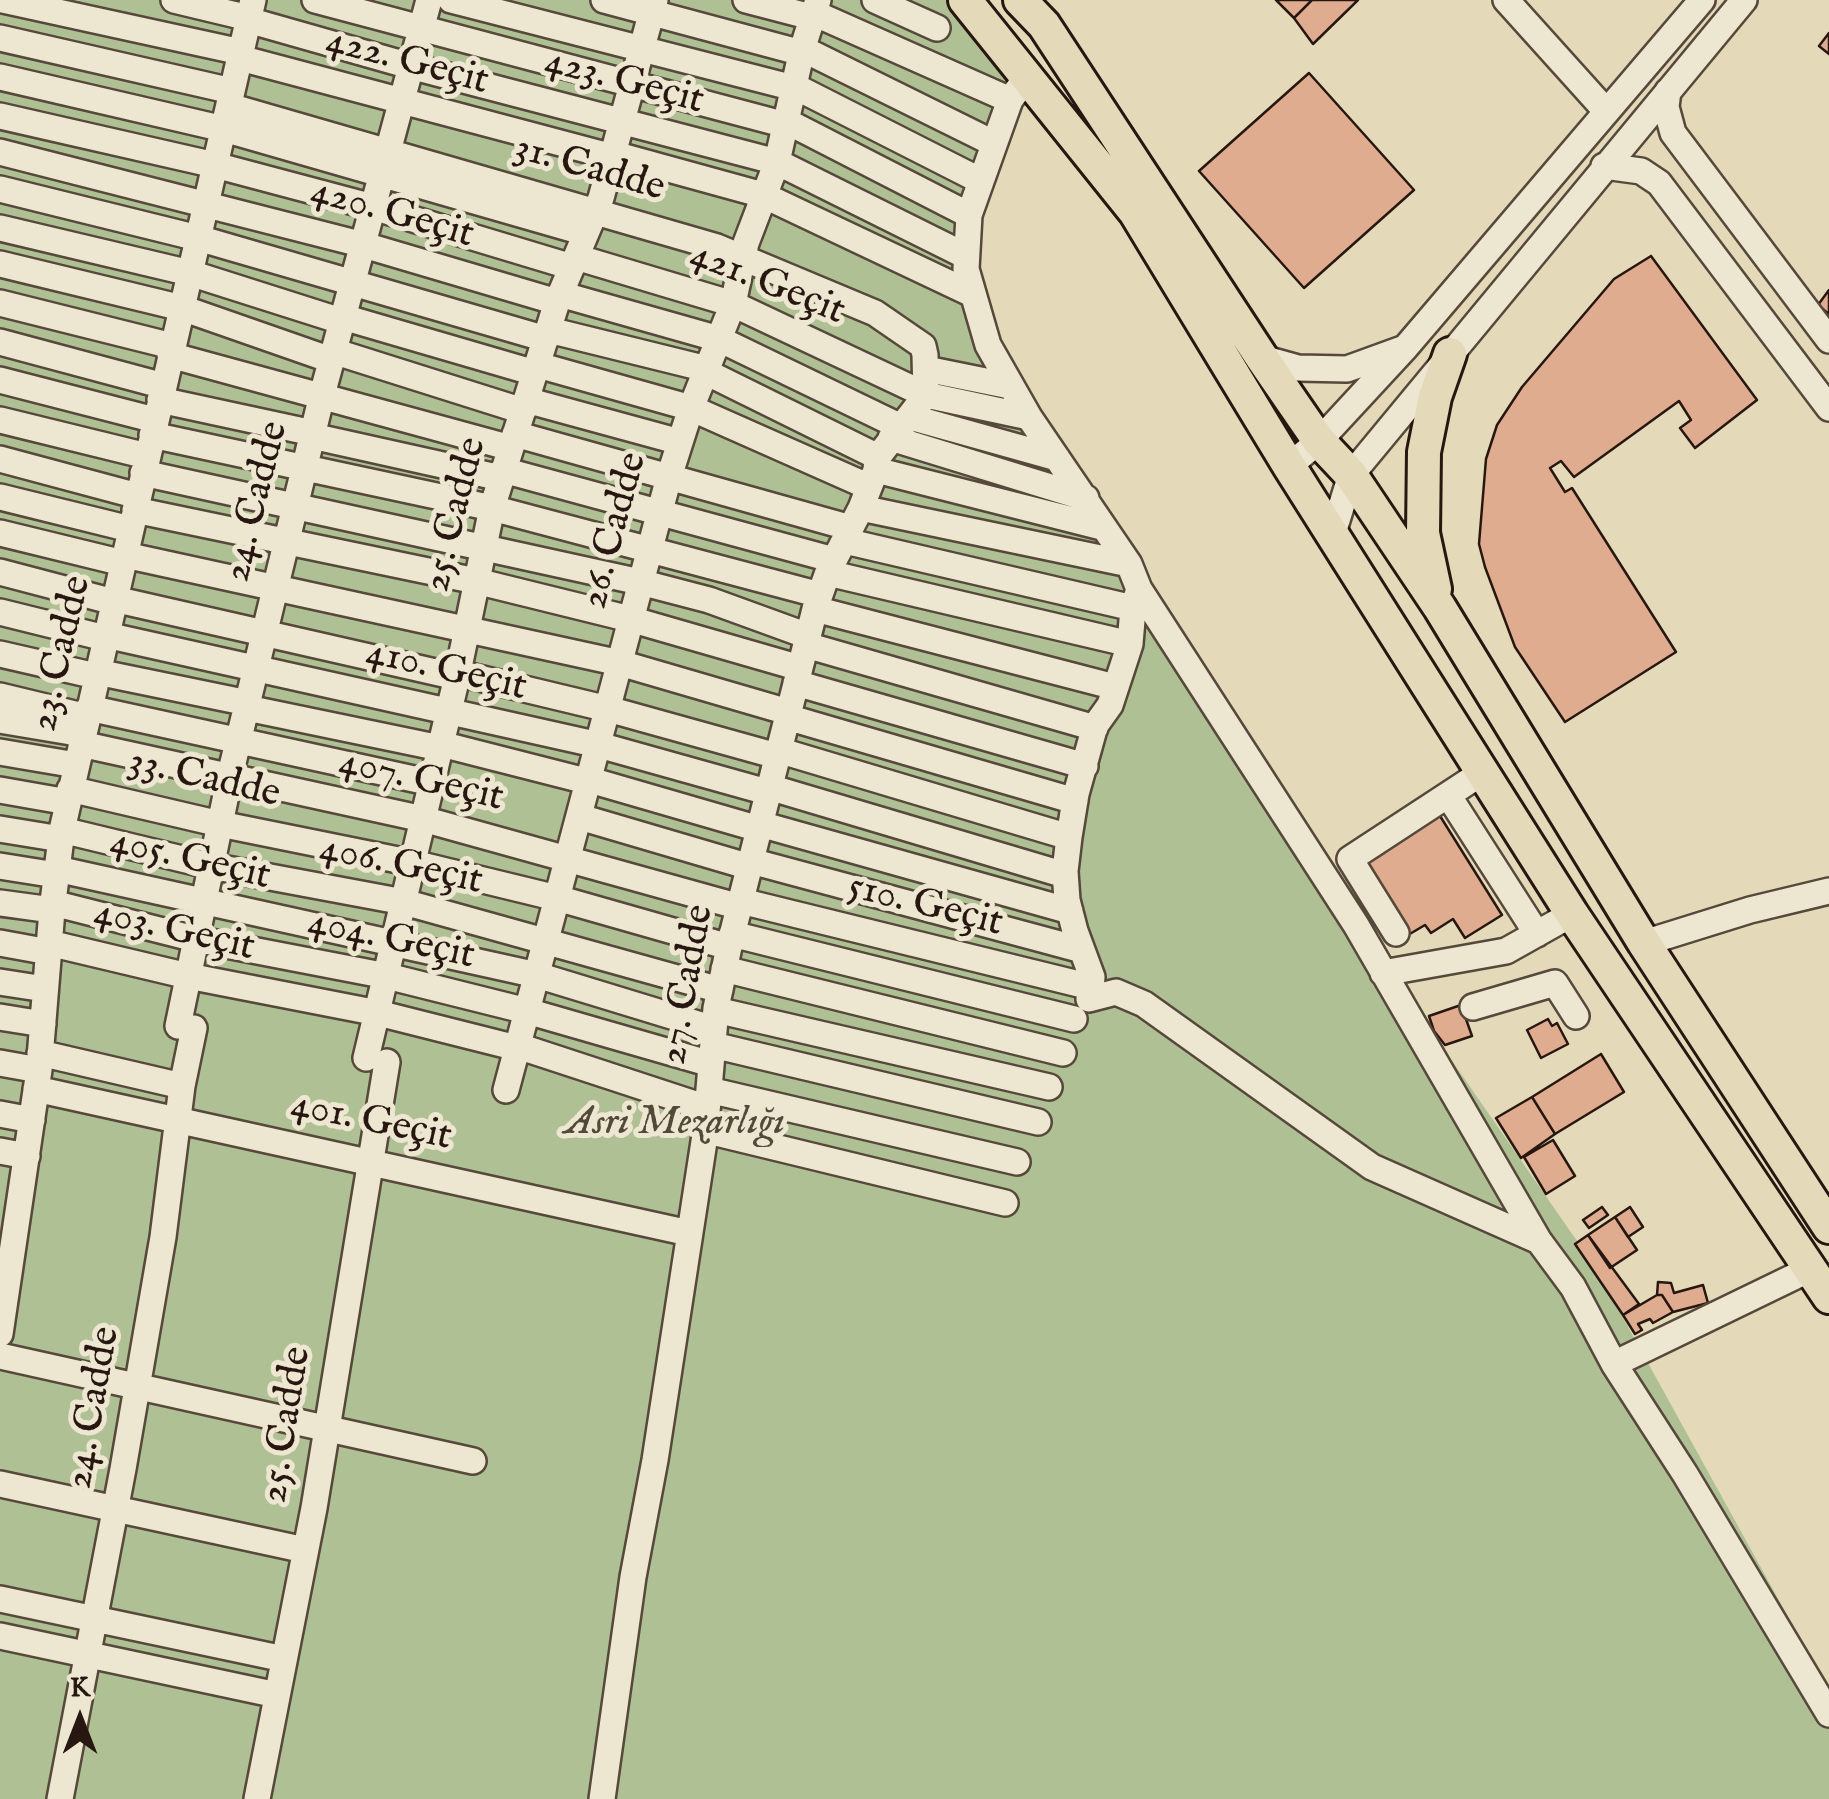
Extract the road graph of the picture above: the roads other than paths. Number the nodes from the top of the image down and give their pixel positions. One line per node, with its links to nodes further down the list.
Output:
1 (3, 0): 22 (street, 422. Geçit)
2 (174, 0): 16 (street, 423. Geçit)
3 (315, 0): 18 (street)
4 (429, 0): 18 (street, 24. Cadde)
5 (451, 0): 20 (street)
6 (604, 0): 14 (street)
7 (746, 0): 15 (street)
8 (875, 0): 17 (street)
9 (965, 0): 27 (main road)
10 (1020, 0): 72 (main road)
11 (1506, 0): 31 (street)
12 (1702, 0): 31 (street)
13 (1744, 0): 28 (street)
14 (654, 6): 20 (street, 25. Cadde); 21 (street)
15 (816, 10): 21 (street, 26. Cadde); 27 (street)
16 (250, 12): 22 (street, 23. Cadde); 23 (street, 423. Geçit)
17 (937, 28)
18 (421, 29): 23 (street, 24. Cadde); 25 (street)
19 (0, 38): 30 (street)
20 (642, 49): 25 (street, 25. Cadde); 26 (street)
21 (802, 51): 26 (street, 26. Cadde); 35 (street)
22 (240, 55): 29 (street, 422. Geçit); 30 (street, 23. Cadde)
23 (410, 66): 29 (street, 24. Cadde); 33 (street, 423. Geçit)
24 (0, 77): 30 (street)
25 (632, 86): 33 (street, 25. Cadde); 34 (street)
26 (794, 87): 34 (street, 26. Cadde); 42 (street)
27 (1018, 89): 35 (street); 90 (main road)
28 (1668, 91): 41 (street); 66 (street)
29 (402, 100): 37 (street, 422. Geçit); 38 (street, 24. Cadde)
30 (228, 109): 38 (street, 31. Cadde); 40 (street, 23. Cadde)
31 (1606, 111): 68 (street)
32 (0, 116): 40 (street, 421. Geçit)
33 (623, 121): 37 (street, 25. Cadde); 39 (street, 423. Geçit)
34 (786, 123): 39 (street, 26. Cadde); 47 (street)
35 (993, 143): 42 (street)
36 (0, 152): 45 (street, 420. Geçit)
37 (613, 155): 44 (street, 422. Geçit); 48 (street, 25. Cadde)
38 (385, 162): 46 (street, 24. Cadde); 48 (street, 31. Cadde)
39 (777, 162): 44 (street, 26. Cadde); 52 (street, 423. Geçit)
40 (215, 165): 45 (street, 23. Cadde); 46 (street, 421. Geçit)
41 (1604, 166): 70 (street); 81 (street)
42 (979, 180): 47 (street)
43 (0, 190): 50 (street)
44 (763, 195): 53 (street, 26. Cadde); 58 (street, 422. Geçit)
45 (206, 203): 50 (street, 23. Cadde); 51 (street, 420. Geçit)
46 (374, 207): 51 (street, 24. Cadde); 54 (street, 421. Geçit)
47 (969, 215): 52 (street)
48 (591, 222): 53 (street, 31. Cadde); 54 (street, 25. Cadde)
49 (0, 228): 56 (street)
50 (198, 238): 56 (street, 23. Cadde); 57 (street)
51 (364, 244): 57 (street, 24. Cadde); 59 (street, 420. Geçit)
52 (966, 256): 58 (street)
53 (745, 257): 61 (street, 26. Cadde); 74 (street, 31. Cadde)
54 (574, 262): 59 (street, 25. Cadde); 61 (street, 421. Geçit)
55 (0, 264): 62 (street)
56 (190, 273): 62 (street, 23. Cadde); 63 (street)
57 (354, 282): 63 (street, 24. Cadde); 64 (street)
58 (972, 294): 77 (street)
59 (559, 298): 64 (street, 25. Cadde); 65 (street, 420. Geçit)
60 (0, 302): 69 (street)
61 (733, 304): 65 (street, 26. Cadde); 79 (street, 421. Geçit)
62 (182, 308): 69 (street, 23. Cadde); 71 (street)
63 (342, 319): 71 (street, 24. Cadde); 73 (street)
64 (548, 334): 73 (street, 25. Cadde); 75 (street)
65 (720, 338): 75 (street, 26. Cadde); 99 (street, 420. Geçit)
66 (1829, 340)
67 (0, 342): 92 (street)
68 (1406, 347): 72 (street); 86 (street)
69 (171, 350): 78 (street); 92 (street, 23. Cadde)
70 (1450, 354): 93 (street); 114 (main road)
71 (332, 356): 78 (street, 24. Cadde); 85 (street)
72 (1262, 358): 86 (main road)
73 (536, 369): 80 (street); 85 (street, 25. Cadde)
74 (926, 369): 77 (street); 79 (street)
75 (707, 370): 80 (street, 26. Cadde); 99 (street)
76 (0, 380): 92 (street)
77 (1010, 386): 82 (street)
78 (322, 395): 84 (street, 24. Cadde); 85 (street)
79 (926, 396): 82 (street, 421. Geçit); 99 (street, 27. Cadde)
80 (691, 408): 87 (street, 26. Cadde); 99 (street)
81 (1829, 408)
82 (1029, 417): 88 (street)
83 (0, 420): 92 (street)
84 (312, 435): 85 (street); 91 (street, 24. Cadde); 92 (street)
85 (513, 440): 87 (street); 94 (street); 98 (street, 25. Cadde); 100 (street)
86 (1319, 441): 90 (street); 93 (main road)
87 (680, 442): 94 (street, 26. Cadde)
88 (1057, 458): 96 (street); 99 (street)
89 (0, 459): 92 (street)
90 (1289, 466): 103 (main road)
91 (304, 468): 92 (street); 97 (street, 24. Cadde); 98 (street)
92 (143, 475): 95 (street); 97 (street); 102 (street); 104 (street); 111 (street); 113 (street, 23. Cadde)
93 (1351, 475): 103 (street); 114 (main road)
94 (668, 477): 99 (street); 100 (street, 26. Cadde)
95 (0, 497)
96 (1086, 498): 99 (street); 101 (street)
97 (295, 505): 104 (street, 24. Cadde); 105 (street)
98 (492, 508): 105 (street, 25. Cadde); 106 (street)
99 (860, 508): 100 (street); 101 (street); 106 (street); 107 (street); 112 (street); 120 (street); 122 (street, 27. Cadde); 127 (street)
100 (659, 512): 106 (street, 26. Cadde)
101 (1101, 527): 107 (street)
102 (0, 533)
103 (1333, 533): 142 (main road)
104 (286, 542): 109 (street); 111 (street, 24. Cadde)
105 (484, 546): 109 (street, 25. Cadde); 110 (street)
106 (649, 548): 110 (street, 26. Cadde)
107 (1129, 564): 112 (street)
108 (0, 572): 113 (street)
109 (476, 581): 116 (street); 117 (street, 25. Cadde)
110 (640, 582): 116 (street, 26. Cadde); 122 (street)
111 (274, 590): 117 (street); 118 (street, 24. Cadde)
112 (1136, 598): 120 (street); 183 (street)
113 (114, 600): 118 (street); 119 (street, 23. Cadde)
114 (1440, 608): 178 (main road)
115 (0, 612): 119 (street, 410. Geçit)
116 (630, 619): 122 (street); 123 (street, 26. Cadde)
117 (468, 630): 123 (street); 126 (street, 25. Cadde)
118 (264, 634): 124 (street, 24. Cadde); 126 (street)
119 (106, 636): 124 (street, 410. Geçit); 125 (street, 23. Cadde)
120 (1130, 644): 127 (street)
121 (0, 654): 125 (street)
122 (802, 658): 132 (street, 27. Cadde); 134 (street); 141 (street)
123 (620, 663): 130 (street, 26. Cadde); 132 (street)
124 (256, 667): 129 (street, 24. Cadde); 131 (street, 410. Geçit)
125 (97, 674): 129 (street); 138 (street, 23. Cadde)
126 (458, 675): 130 (street); 131 (street, 25. Cadde)
127 (1115, 687): 134 (street)
128 (0, 696): 138 (street)
129 (247, 705): 135 (street, 24. Cadde); 137 (street)
130 (608, 709): 136 (street, 26. Cadde); 140 (street)
131 (449, 711): 136 (street, 410. Geçit); 137 (street, 25. Cadde)
132 (788, 714): 140 (street, 27. Cadde); 149 (street)
133 (0, 720): 138 (street)
134 (1095, 728): 141 (street)
135 (238, 742): 138 (street); 143 (street, 24. Cadde); 145 (street)
136 (599, 745): 144 (street, 26. Cadde); 146 (street, 410. Geçit)
137 (441, 746): 144 (street); 145 (street, 25. Cadde)
138 (79, 751): 139 (street); 143 (street, 407. Geçit); 147 (street); 152 (street, 33. Cadde); 155 (street, 23. Cadde)
139 (0, 752)
140 (778, 753): 146 (street, 27. Cadde); 156 (street)
141 (1084, 766): 149 (street)
142 (1483, 772): 148 (street); 172 (main road)
143 (230, 776): 151 (street, 407. Geçit); 152 (street, 24. Cadde)
144 (590, 781): 150 (street, 26. Cadde); 153 (street)
145 (432, 783): 151 (street, 25. Cadde)
146 (768, 789): 153 (street, 27. Cadde); 163 (street, 410. Geçit)
147 (0, 790)
148 (1448, 795): 173 (street); 174 (street)
149 (1075, 801): 156 (street)
150 (580, 817): 157 (street, 26. Cadde); 159 (street)
151 (423, 820): 157 (street, 407. Geçit); 158 (street, 25. Cadde)
152 (220, 824): 158 (street, 33. Cadde); 161 (street, 24. Cadde)
153 (759, 826): 159 (street, 27. Cadde); 171 (street)
154 (0, 829): 155 (street, 406. Geçit)
155 (61, 835): 161 (street, 406. Geçit); 162 (street, 23. Cadde)
156 (1069, 837): 163 (street)
157 (569, 858): 165 (street, 26. Cadde); 169 (street, 407. Geçit)
158 (413, 862): 165 (street, 33. Cadde); 167 (street, 25. Cadde)
159 (750, 864): 169 (street, 27. Cadde); 181 (street)
160 (0, 866): 162 (street, 405. Geçit)
161 (210, 866): 166 (street, 24. Cadde); 167 (street, 406. Geçit)
162 (56, 872): 166 (street, 405. Geçit); 170 (street, 23. Cadde)
163 (1066, 875): 171 (street)
164 (1829, 890): 178 (street)
165 (558, 898): 176 (street, 26. Cadde); 197 (street, 33. Cadde)
166 (203, 902): 175 (street, 24. Cadde); 179 (street, 405. Geçit)
167 (404, 902): 176 (street, 406. Geçit); 179 (street, 25. Cadde)
168 (0, 903): 170 (street, 404. Geçit)
169 (740, 904): 190 (street, 510. Geçit); 197 (street, 27. Cadde)
170 (52, 906): 175 (street, 404. Geçit); 180 (street, 23. Cadde)
171 (1070, 911): 181 (street)
172 (1572, 914): 174 (street); 220 (main road)
173 (1396, 933)
174 (1537, 934): 182 (street)
175 (195, 939): 185 (street, 24. Cadde); 186 (street, 404. Geçit)
176 (546, 940): 184 (street, 26. Cadde); 197 (street, 406. Geçit)
177 (0, 943): 180 (street, 403. Geçit)
178 (1644, 943): 215 (main road)
179 (394, 945): 184 (street, 405. Geçit); 186 (street, 25. Cadde)
180 (49, 948): 185 (street, 403. Geçit); 188 (street, 23. Cadde)
181 (1082, 950): 190 (street)
182 (1506, 951): 183 (street); 189 (street)
183 (1384, 973): 218 (street)
184 (537, 975): 192 (street, 26. Cadde); 197 (street, 405. Geçit)
185 (188, 976): 193 (street, 403. Geçit); 202 (street, 24. Cadde)
186 (387, 976): 192 (street, 404. Geçit); 193 (street, 25. Cadde)
187 (0, 982): 188 (street)
188 (45, 989): 196 (street, 23. Cadde)
189 (1520, 993): 191 (street); 194 (street)
190 (1085, 1002): 197 (street); 218 (street)
191 (1472, 1008)
192 (527, 1011): 197 (street, 404. Geçit); 198 (street, 26. Cadde)
193 (378, 1013): 198 (street, 403. Geçit); 211 (street, 25. Cadde)
194 (1576, 1016)
195 (0, 1017): 196 (street)
196 (43, 1024): 201 (street, 23. Cadde)
197 (716, 1029): 198 (street, 403. Geçit); 199 (street); 203 (street); 208 (street); 212 (street); 214 (street); 217 (street, 27. Cadde)
198 (518, 1047): 204 (street, 26. Cadde)
199 (1063, 1053)
200 (0, 1063): 201 (street)
201 (38, 1071): 202 (street); 206 (street, 23. Cadde); 207 (street, 401. Geçit)
202 (182, 1086): 207 (street, 24. Cadde)
203 (1050, 1087)
204 (506, 1090)
205 (0, 1114): 206 (street)
206 (32, 1120): 210 (street, 23. Cadde)
207 (177, 1120): 211 (street, 401. Geçit); 225 (street, 24. Cadde)
208 (1038, 1122)
209 (0, 1151): 210 (street)
210 (27, 1156): 213 (street, 23. Cadde)
211 (369, 1160): 217 (street, 401. Geçit); 226 (street, 25. Cadde)
212 (1017, 1162)
213 (11, 1191): 216 (street, 23. Cadde)
214 (1005, 1203)
215 (1829, 1227)
216 (8, 1229): 219 (street, 23. Cadde)
217 (689, 1232): 240 (street, 27. Cadde)
218 (1539, 1241): 224 (street)
219 (5, 1267): 222 (street, 23. Cadde)
220 (1808, 1270): 221 (main road); 224 (street)
221 (1829, 1297)
222 (1, 1322)
223 (0, 1356): 225 (street)
224 (1614, 1364): 237 (street)
225 (137, 1389): 226 (street); 229 (street, 24. Cadde)
226 (326, 1428): 227 (street); 230 (street, 25. Cadde)
227 (473, 1461)
228 (0, 1484): 229 (street)
229 (115, 1510): 230 (street); 232 (street, 24. Cadde)
230 (305, 1550): 235 (street, 25. Cadde)
231 (0, 1599): 232 (street)
232 (92, 1619): 234 (street, 24. Cadde); 235 (street)
233 (0, 1636): 234 (street)
234 (86, 1656): 236 (street); 238 (street, 24. Cadde)
235 (284, 1659): 236 (street, 25. Cadde)
236 (277, 1695): 239 (street, 25. Cadde)
237 (1829, 1714)
238 (60, 1799)
239 (257, 1799)
240 (602, 1799)

